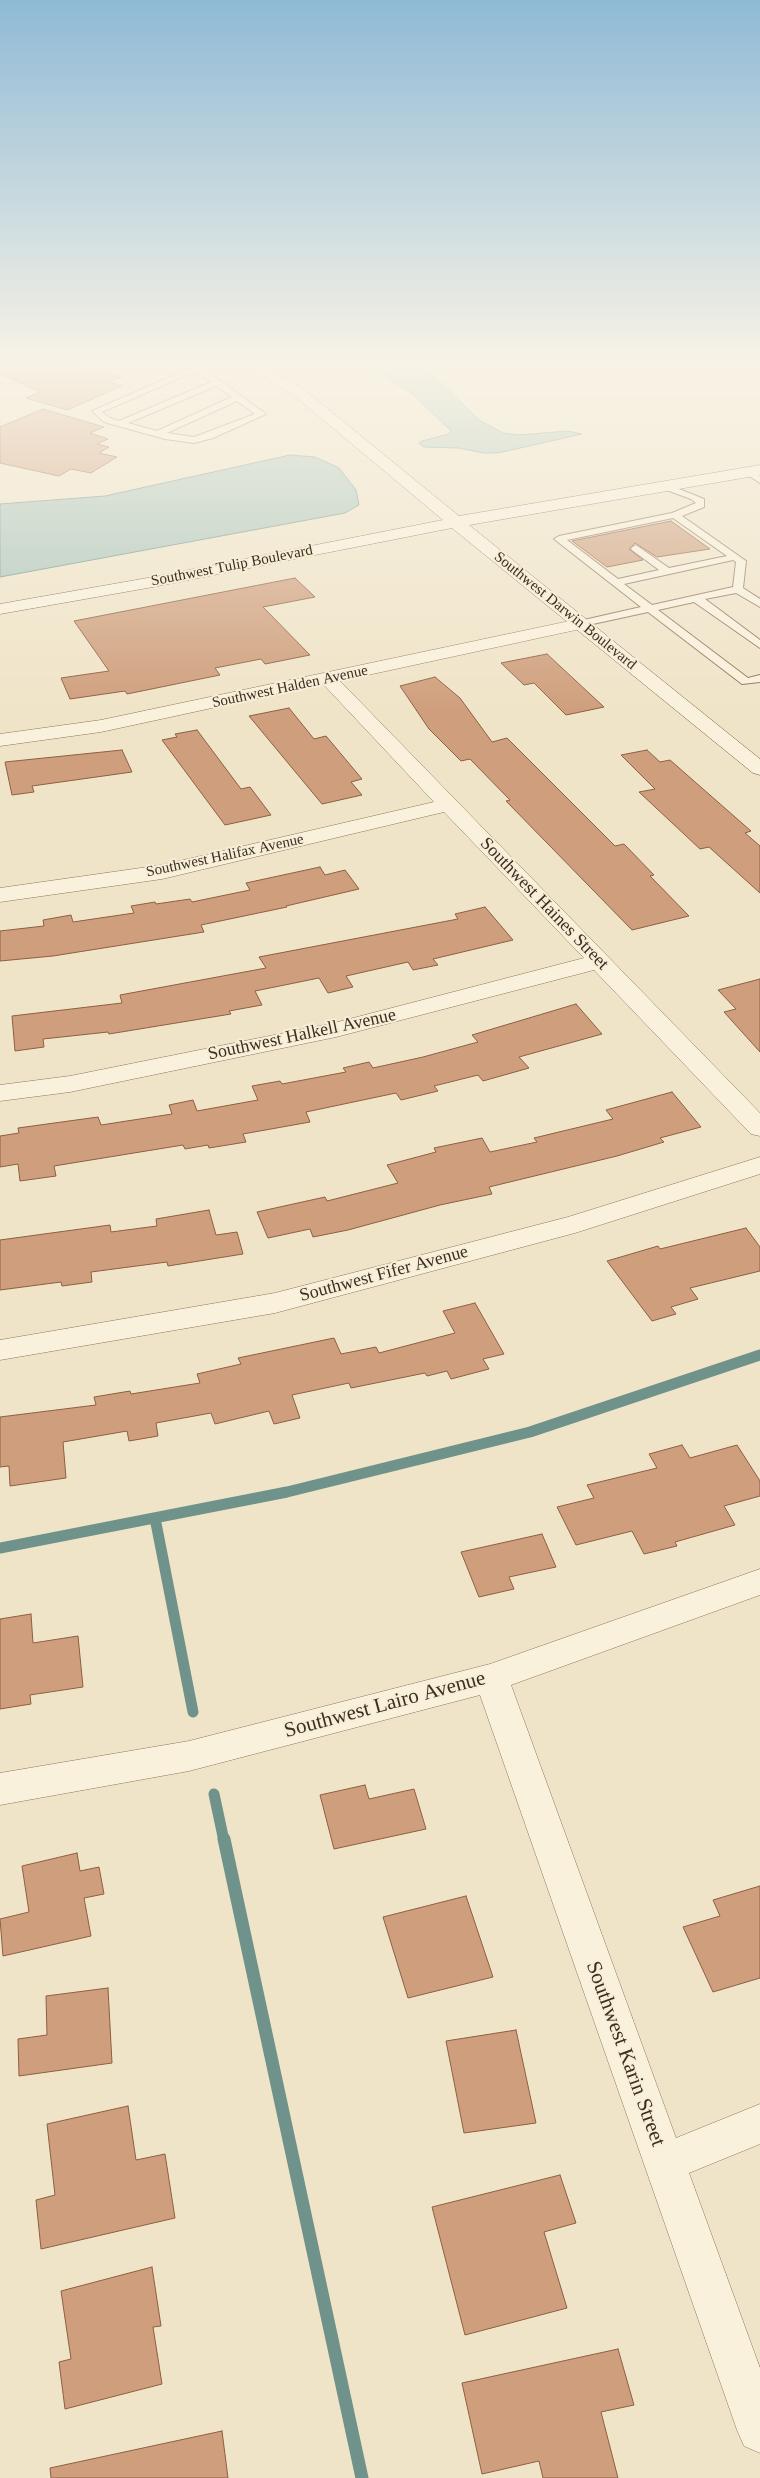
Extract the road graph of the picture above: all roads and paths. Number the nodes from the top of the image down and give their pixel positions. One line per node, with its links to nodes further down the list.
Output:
1 (405, 480): 5 (street, Southwest Darwin Boulevard)
2 (732, 480): 3 (street, Southwest Tulip Boulevard)
3 (692, 489): 4 (lane); 5 (street, Southwest Tulip Boulevard)
4 (675, 515): 7 (lane); 9 (lane)
5 (456, 522): 14 (street, Southwest Tulip Boulevard); 15 (street, Southwest Darwin Boulevard)
6 (636, 548): 8 (lane)
7 (735, 557): 8 (lane); 10 (lane)
8 (667, 571): 9 (lane)
9 (617, 582): 13 (lane)
10 (738, 589): 11 (lane); 12 (lane)
11 (696, 598): 13 (lane); 16 (lane)
12 (760, 604)
13 (650, 608): 15 (lane); 17 (lane)
14 (0, 609)
15 (579, 624): 18 (street, Southwest Halden Avenue); 20 (street, Southwest Darwin Boulevard)
16 (760, 644)
17 (760, 678)
18 (328, 679): 19 (street, Southwest Halden Avenue); 21 (street, Southwest Haines Street)
19 (0, 740)
20 (760, 769)
21 (448, 805): 22 (street, Southwest Halifax Avenue); 23 (street, Southwest Haines Street)
22 (0, 896)
23 (600, 962): 24 (street, Southwest Halkell Avenue); 25 (street, Southwest Haines Street)
24 (0, 1093)
25 (760, 1128)
26 (760, 1165): 27 (street, Southwest Fifer Avenue)
27 (0, 1350)
28 (760, 1582): 29 (street, Southwest Lairo Avenue)
29 (491, 1678): 30 (street, Southwest Lairo Avenue); 32 (street, Southwest Karin Street)
30 (0, 1790)
31 (760, 2124): 32 (street)
32 (664, 2163): 33 (street, Southwest Karin Street)
33 (760, 2430)

